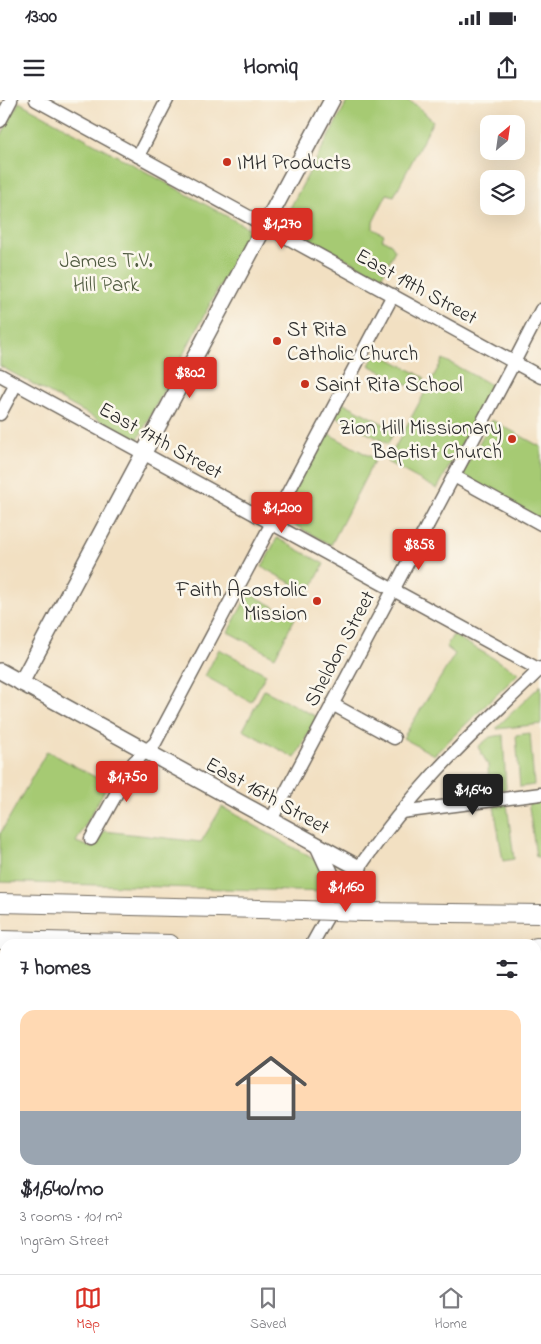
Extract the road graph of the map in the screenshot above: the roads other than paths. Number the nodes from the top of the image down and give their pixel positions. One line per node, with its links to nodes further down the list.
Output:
1 (11, 100): 5 (street)
2 (36, 100): 6 (street, East 19th Street)
3 (168, 100): 6 (street)
4 (332, 100): 7 (main road)
5 (0, 121)
6 (138, 156): 7 (street, East 19th Street)
7 (266, 226): 8 (street, East 19th Street); 15 (main road)
8 (392, 295): 10 (street, East 19th Street); 17 (street)
9 (541, 310): 10 (street, Sheldon Street)
10 (514, 362): 12 (street, East 19th Street); 16 (street, Sheldon Street)
11 (0, 375): 13 (street, East 17th Street)
12 (541, 377)
13 (16, 384): 14 (street); 15 (street, East 17th Street)
14 (0, 414)
15 (144, 454): 17 (street, East 17th Street); 22 (main road)
16 (454, 476): 18 (street); 19 (street, Sheldon Street)
17 (272, 524): 19 (street, East 17th Street); 25 (street)
18 (541, 524)
19 (393, 590): 20 (street, East 17th Street); 23 (street, Sheldon Street)
20 (540, 669): 27 (street)
21 (0, 672): 22 (main road, East 16th Street)
22 (21, 683): 25 (main road, East 16th Street)
23 (332, 704): 24 (street); 28 (street, Sheldon Street)
24 (394, 738)
25 (145, 751): 28 (main road, East 16th Street); 29 (street)
26 (541, 794): 27 (street)
27 (401, 812): 31 (street)
28 (271, 820): 30 (main road, East 16th Street)
29 (91, 839)
30 (318, 846): 31 (main road, East 16th Street); 32 (main road)
31 (359, 868): 32 (street)
32 (339, 899): 35 (street)
33 (0, 903): 34 (highway, bridge)
34 (541, 914)
35 (315, 939)

